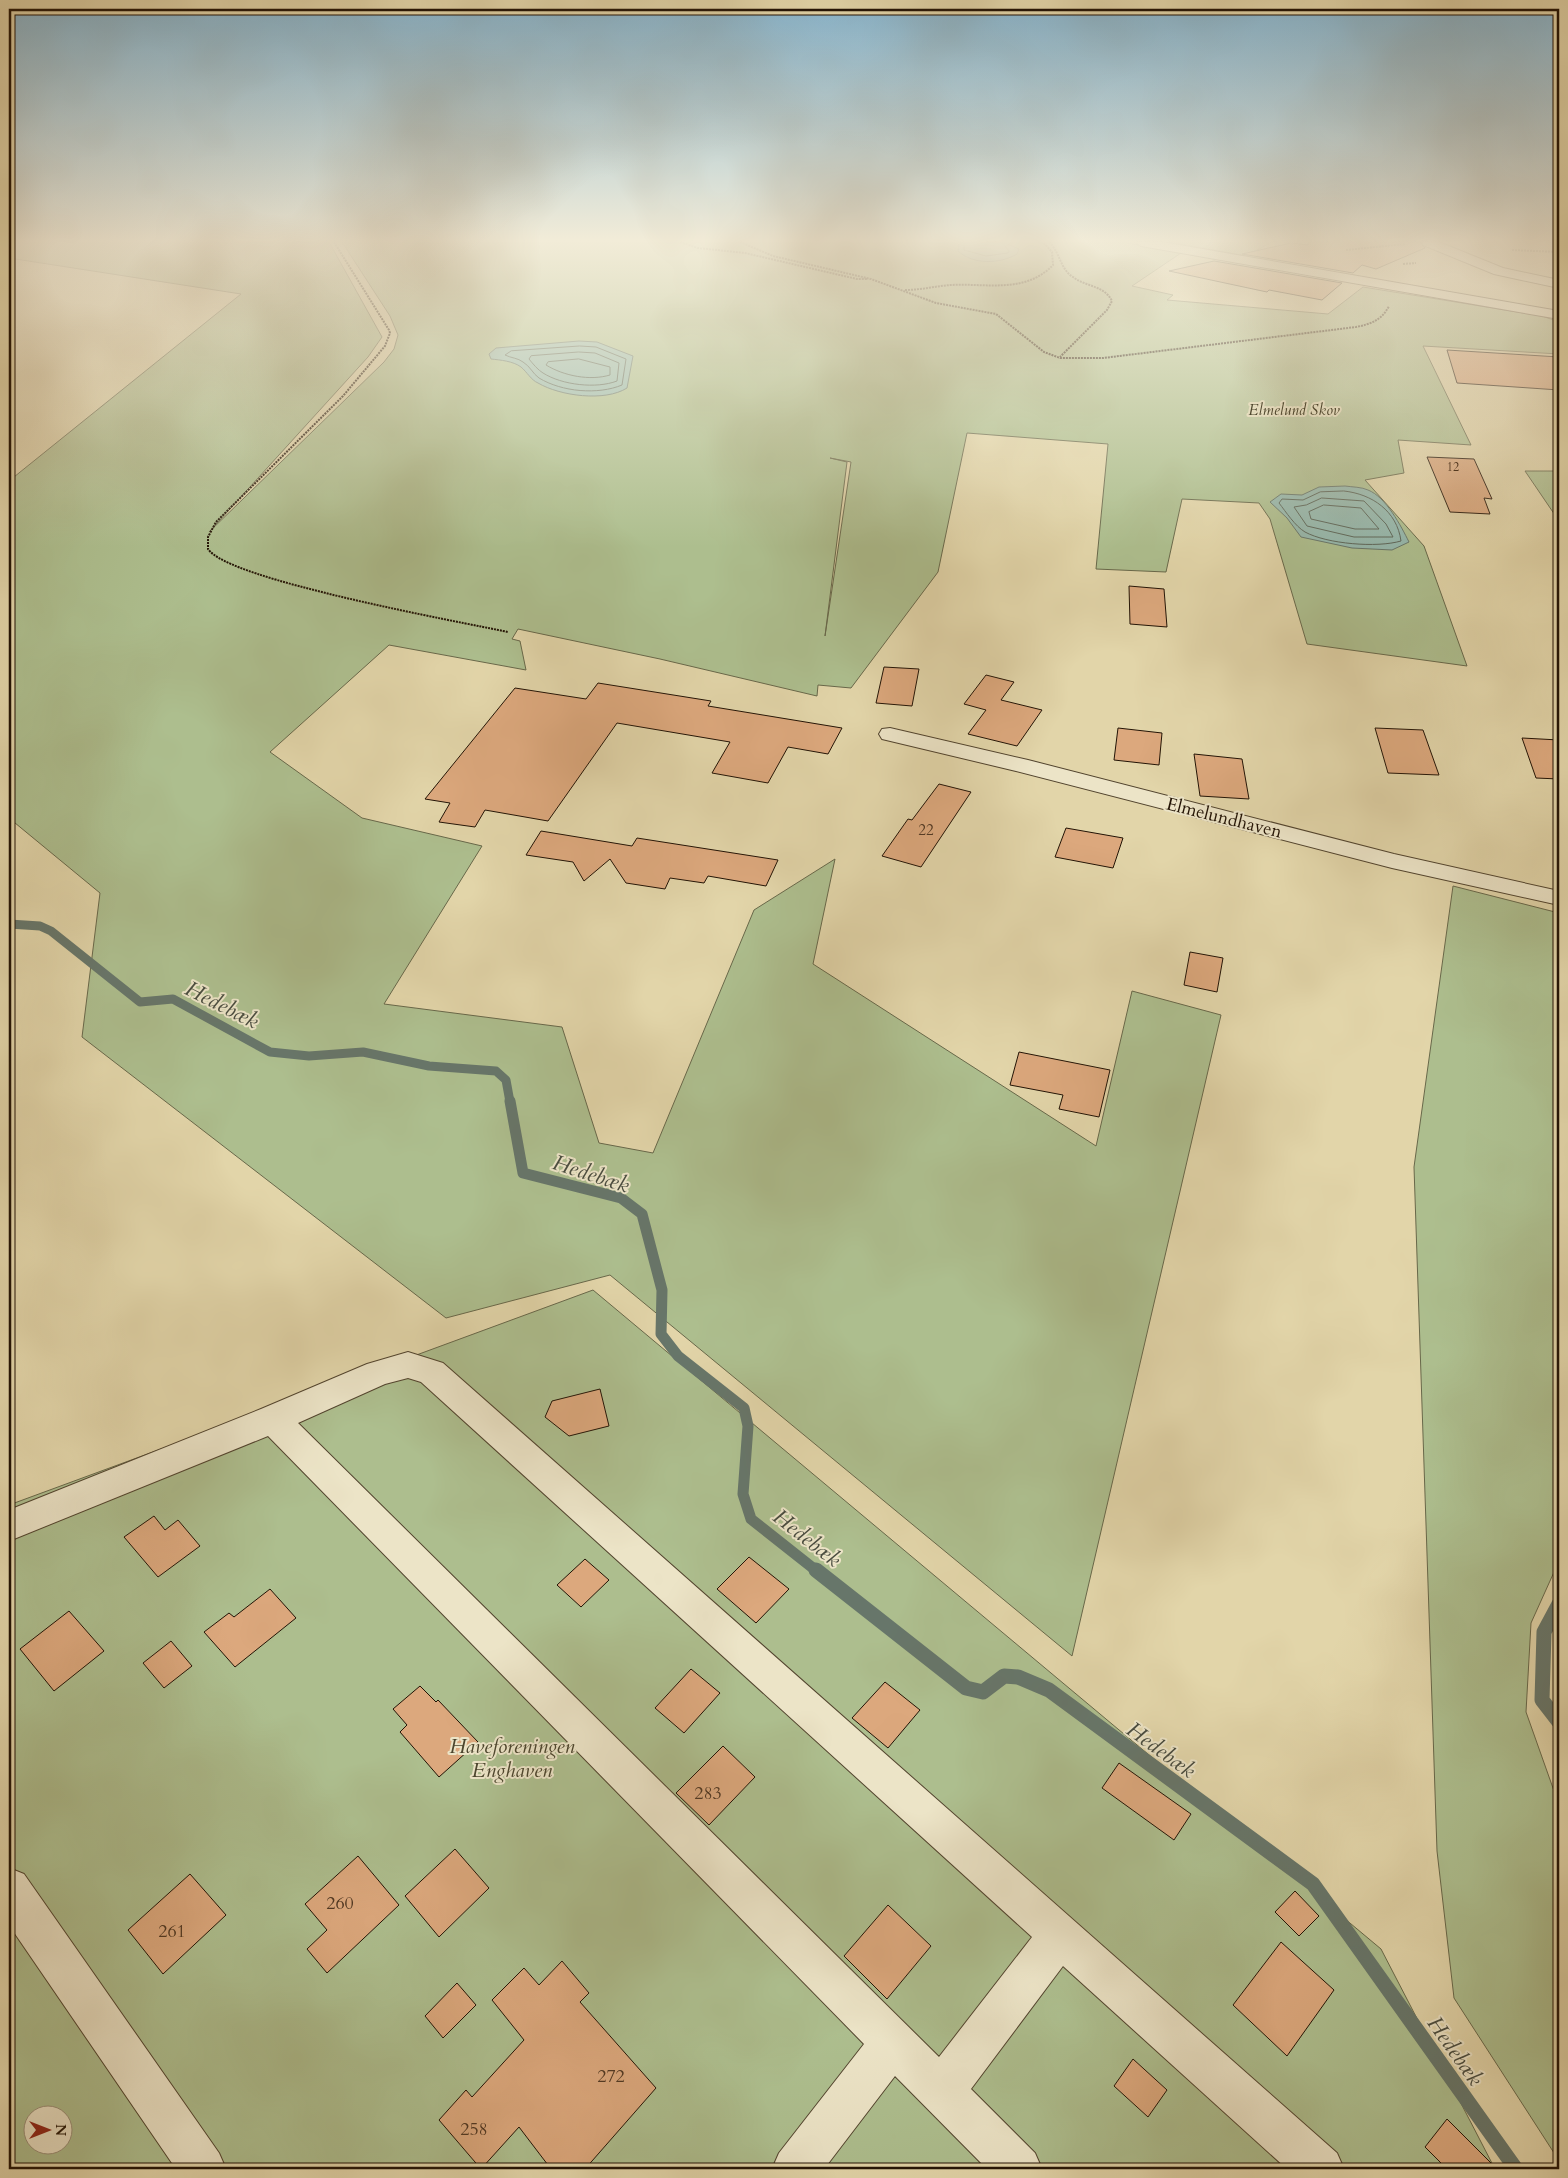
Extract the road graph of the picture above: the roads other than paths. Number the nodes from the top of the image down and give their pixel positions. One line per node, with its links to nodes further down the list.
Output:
1 (890, 734): 2 (street, Elmelundhaven)
2 (1559, 898)
3 (273, 1419): 4 (street); 6 (street); 7 (street)
4 (9, 1526)
5 (9, 1889): 9 (street)
6 (1060, 1935): 8 (street); 12 (street)
7 (894, 2043): 8 (street); 10 (street)
8 (941, 2091): 11 (street)
9 (203, 2169)
10 (795, 2169)
11 (1019, 2169)
12 (1321, 2169)

